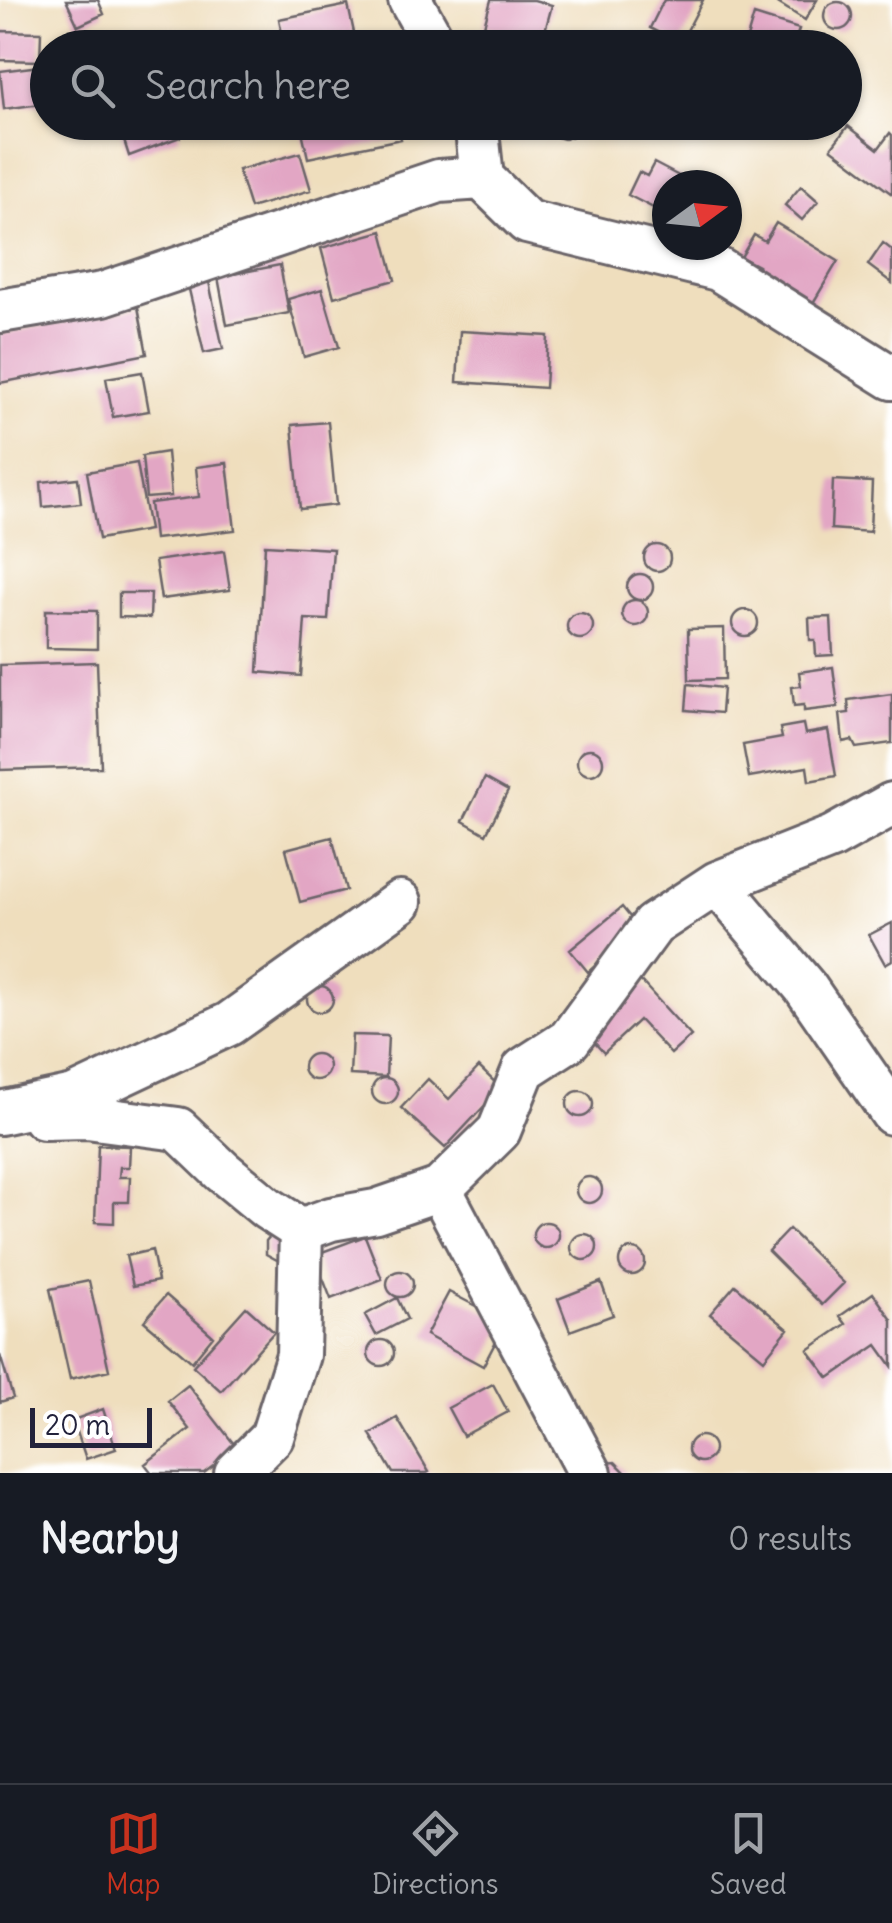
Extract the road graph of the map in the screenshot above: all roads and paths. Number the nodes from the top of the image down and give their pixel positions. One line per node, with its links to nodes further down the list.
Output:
1 (410, 0): 2 (street)
2 (427, 30)
3 (478, 140): 4 (street)
4 (482, 178): 5 (street); 6 (street)
5 (0, 311)
6 (892, 378)
7 (892, 804): 8 (street)
8 (717, 883): 10 (street); 12 (street)
9 (400, 902): 11 (street)
10 (892, 1113)
11 (0, 1116): 13 (street)
12 (440, 1189): 13 (street); 15 (street)
13 (301, 1230): 14 (street)
14 (236, 1473)
15 (590, 1473)

